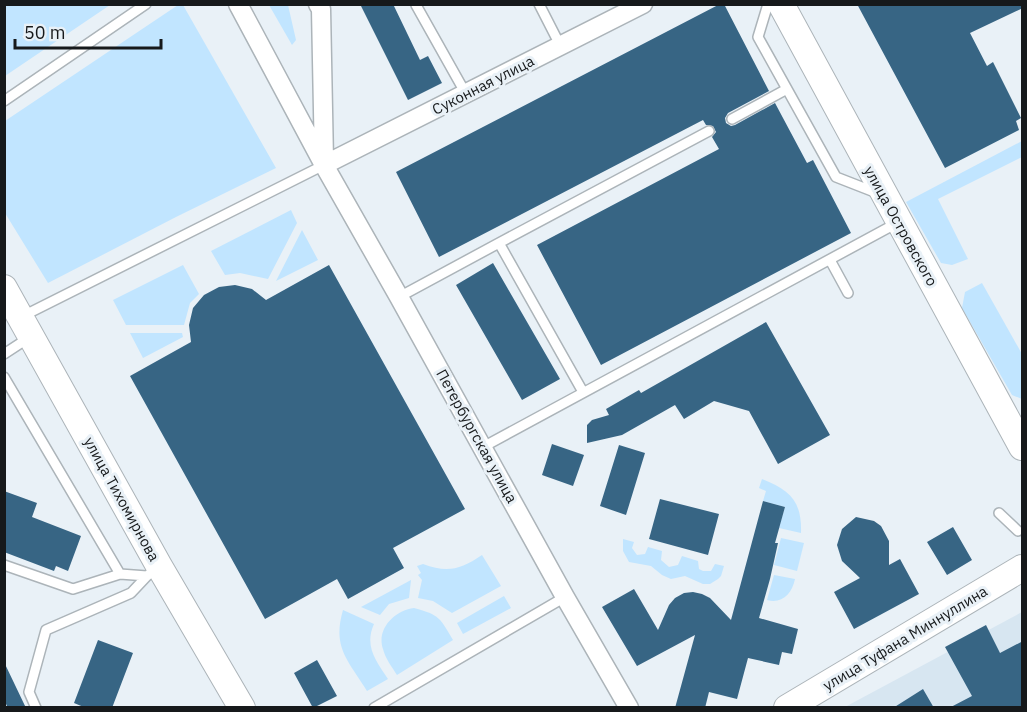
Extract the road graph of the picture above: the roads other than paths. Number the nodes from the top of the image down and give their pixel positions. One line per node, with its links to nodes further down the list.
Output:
1 (146, 4): 12 (lane)
2 (238, 4): 15 (street, Петербургская улица)
3 (318, 4): 15 (street, Петербургская улица)
4 (539, 4): 9 (lane)
5 (643, 4): 9 (street, Суконная улица)
6 (768, 4): 10 (lane)
7 (781, 4): 16 (street, улица Островского)
8 (416, 5): 11 (lane)
9 (561, 46): 11 (street, Суконная улица)
10 (787, 89): 13 (lane); 16 (lane)
11 (466, 94): 15 (street, Суконная улица)
12 (4, 101)
13 (732, 119)
14 (709, 131): 18 (lane)
15 (324, 165): 22 (street, Петербургская улица); 23 (lane)
16 (885, 196): 17 (street, улица Островского)
17 (899, 222): 19 (lane); 28 (street, улица Островского)
18 (499, 243): 22 (lane); 26 (lane)
19 (830, 260): 21 (lane); 26 (lane)
20 (4, 288): 23 (street, улица Тихомирнова)
21 (848, 293)
22 (399, 297): 27 (street, Петербургская улица)
23 (26, 326): 24 (lane); 33 (street, улица Тихомирнова)
24 (4, 354)
25 (4, 377): 34 (lane)
26 (583, 392): 27 (lane)
27 (483, 447): 35 (street, Петербургская улица)
28 (1023, 447)
29 (999, 513): 30 (lane)
30 (1021, 532)
31 (4, 565): 34 (lane)
32 (1023, 568): 40 (street, улица Туфана Миннуллина)
33 (153, 571): 34 (lane); 36 (lane); 37 (street, улица Тихомирнова)
34 (120, 574)
35 (565, 597): 38 (lane); 39 (street, Петербургская улица)
36 (36, 708)
37 (242, 708)
38 (374, 708)
39 (629, 708)
40 (787, 708)

